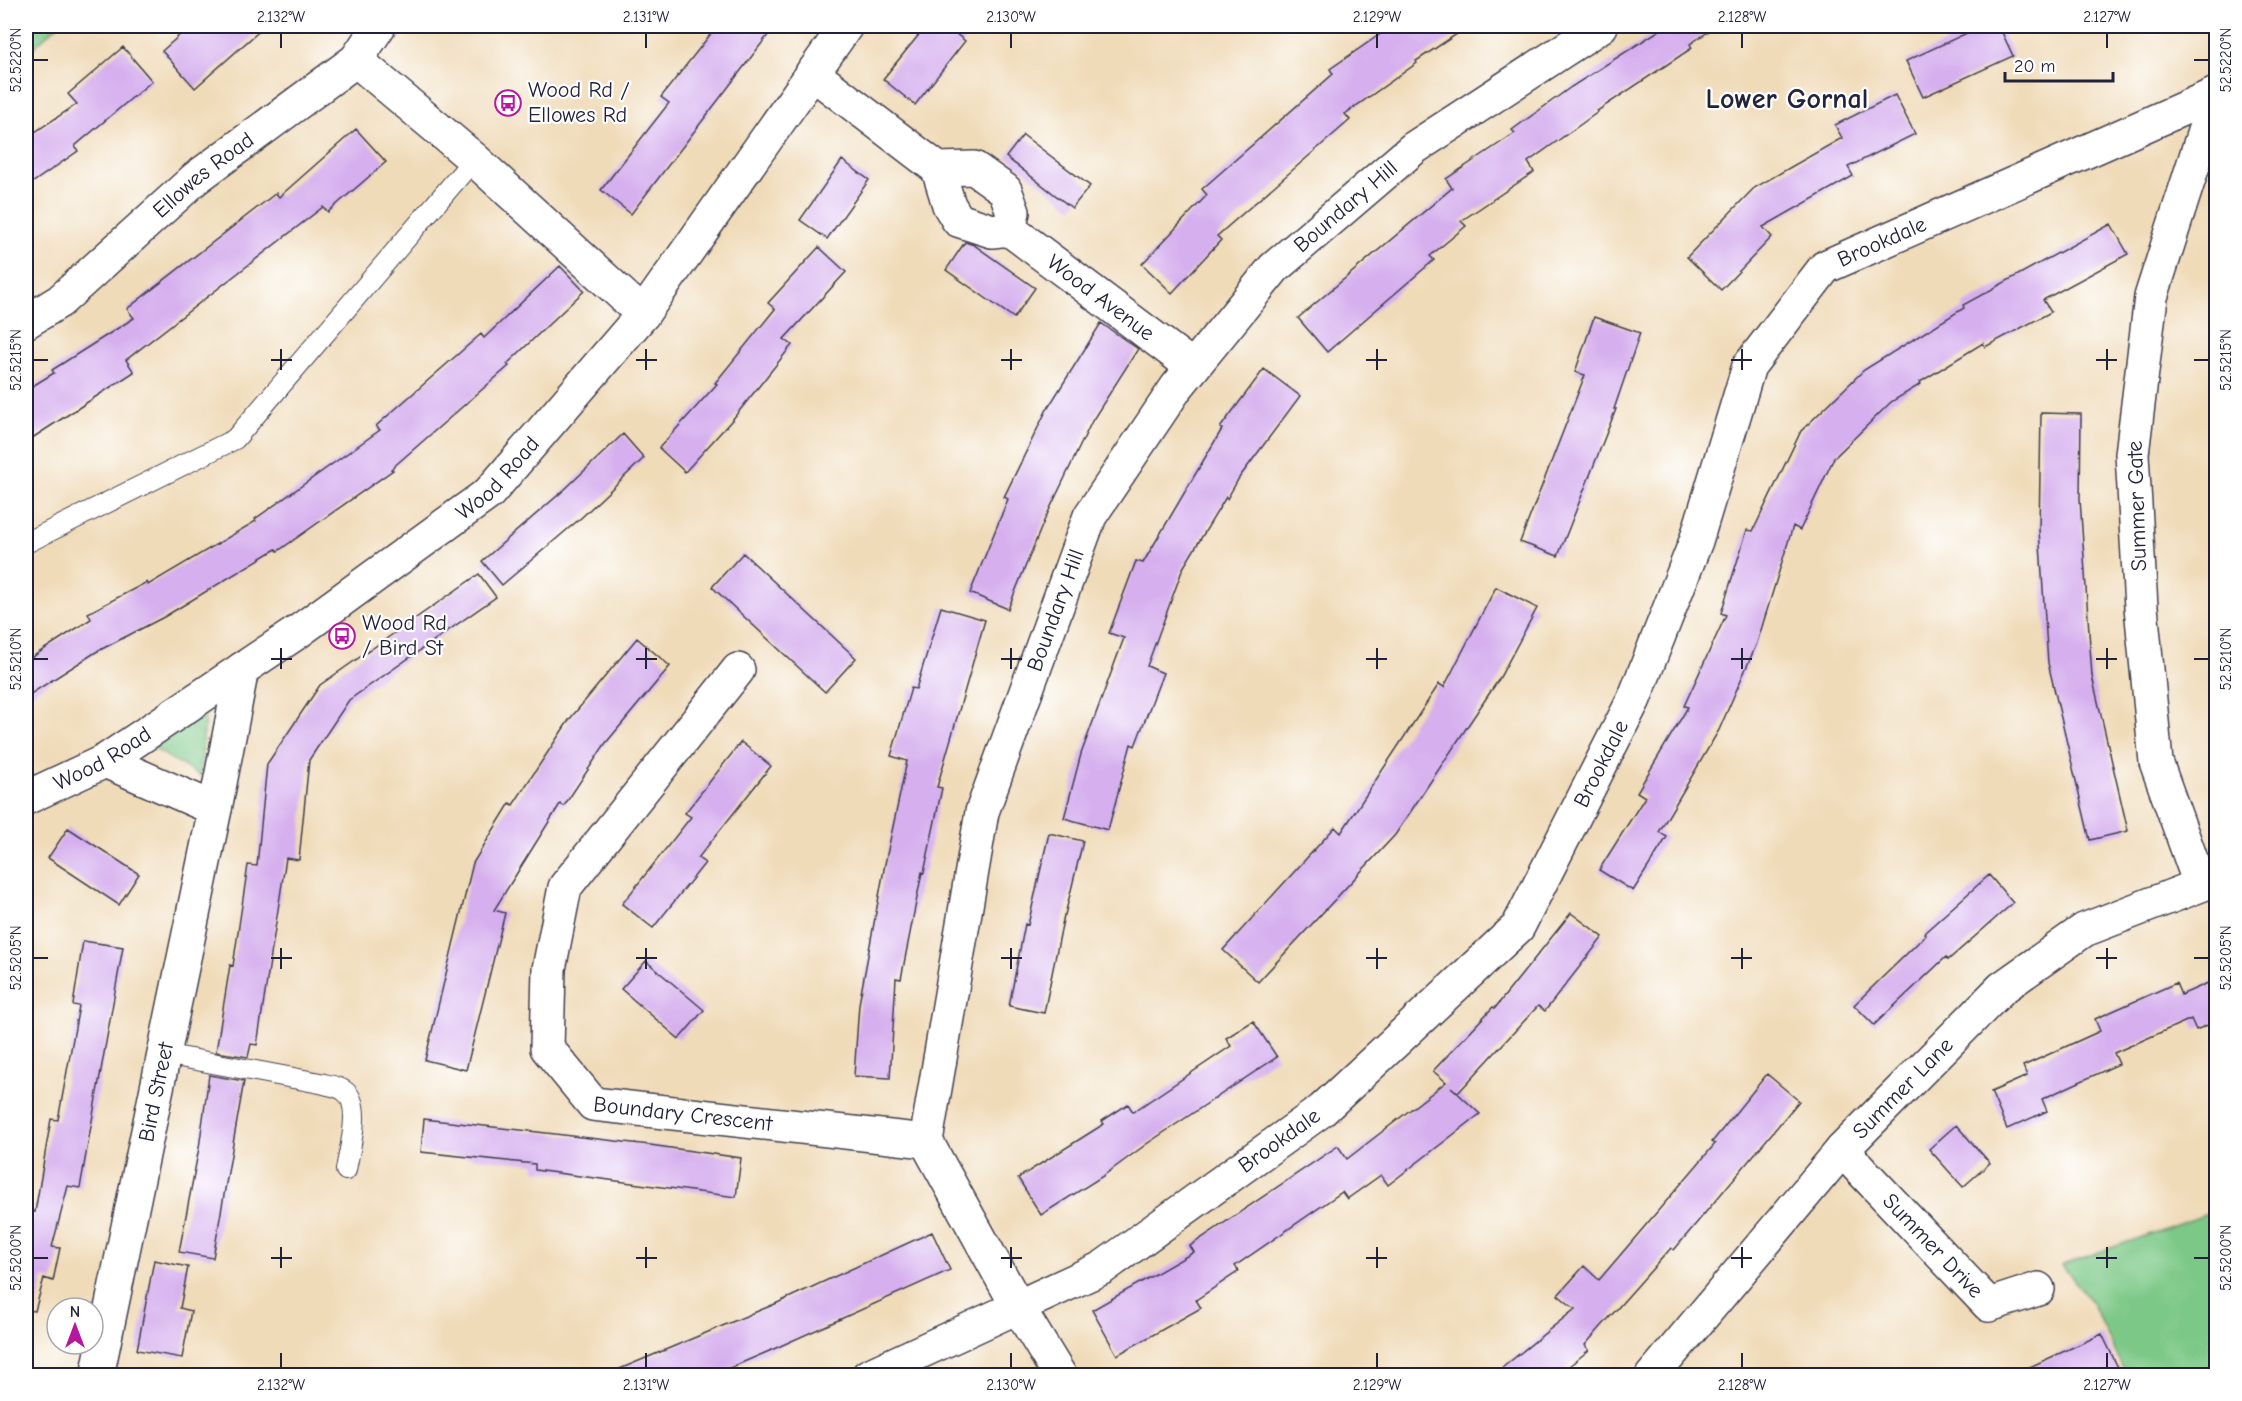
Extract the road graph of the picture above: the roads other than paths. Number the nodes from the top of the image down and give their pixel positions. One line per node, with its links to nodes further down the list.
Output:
1 (379, 26): 4 (street, Ellowes Road)
2 (846, 26): 5 (street, Wood Road)
3 (1601, 26): 12 (street, Boundary Hill)
4 (356, 60): 7 (street); 11 (street, Ellowes Road)
5 (812, 73): 8 (street); 10 (street, Wood Road)
6 (2216, 94): 19 (street, Summer Gate); 25 (street, Brookdale)
7 (474, 159): 10 (street); 13 (lane)
8 (938, 169): 9 (street); 9 (street)
9 (1009, 229): 12 (street, Wood Avenue)
10 (643, 314): 14 (street, Wood Road)
11 (26, 322)
12 (1193, 367): 21 (street, Boundary Hill)
13 (26, 543)
14 (242, 669): 16 (street, Wood Road); 18 (street, Bird Street)
15 (738, 670): 21 (street, Boundary Crescent)
16 (105, 761): 17 (street, Wood Road); 18 (street)
17 (26, 798)
18 (215, 809): 20 (street, Bird Street)
19 (2208, 881): 22 (street, Summer Lane)
20 (164, 1054): 23 (lane); 26 (street, Bird Street)
21 (926, 1142): 25 (street)
22 (1842, 1150): 24 (street, Summer Drive); 29 (street, Summer Lane)
23 (346, 1170)
24 (2038, 1289)
25 (1018, 1307): 27 (street, Brookdale); 28 (street)
26 (97, 1376)
27 (868, 1376)
28 (1060, 1376)
29 (1652, 1376)

